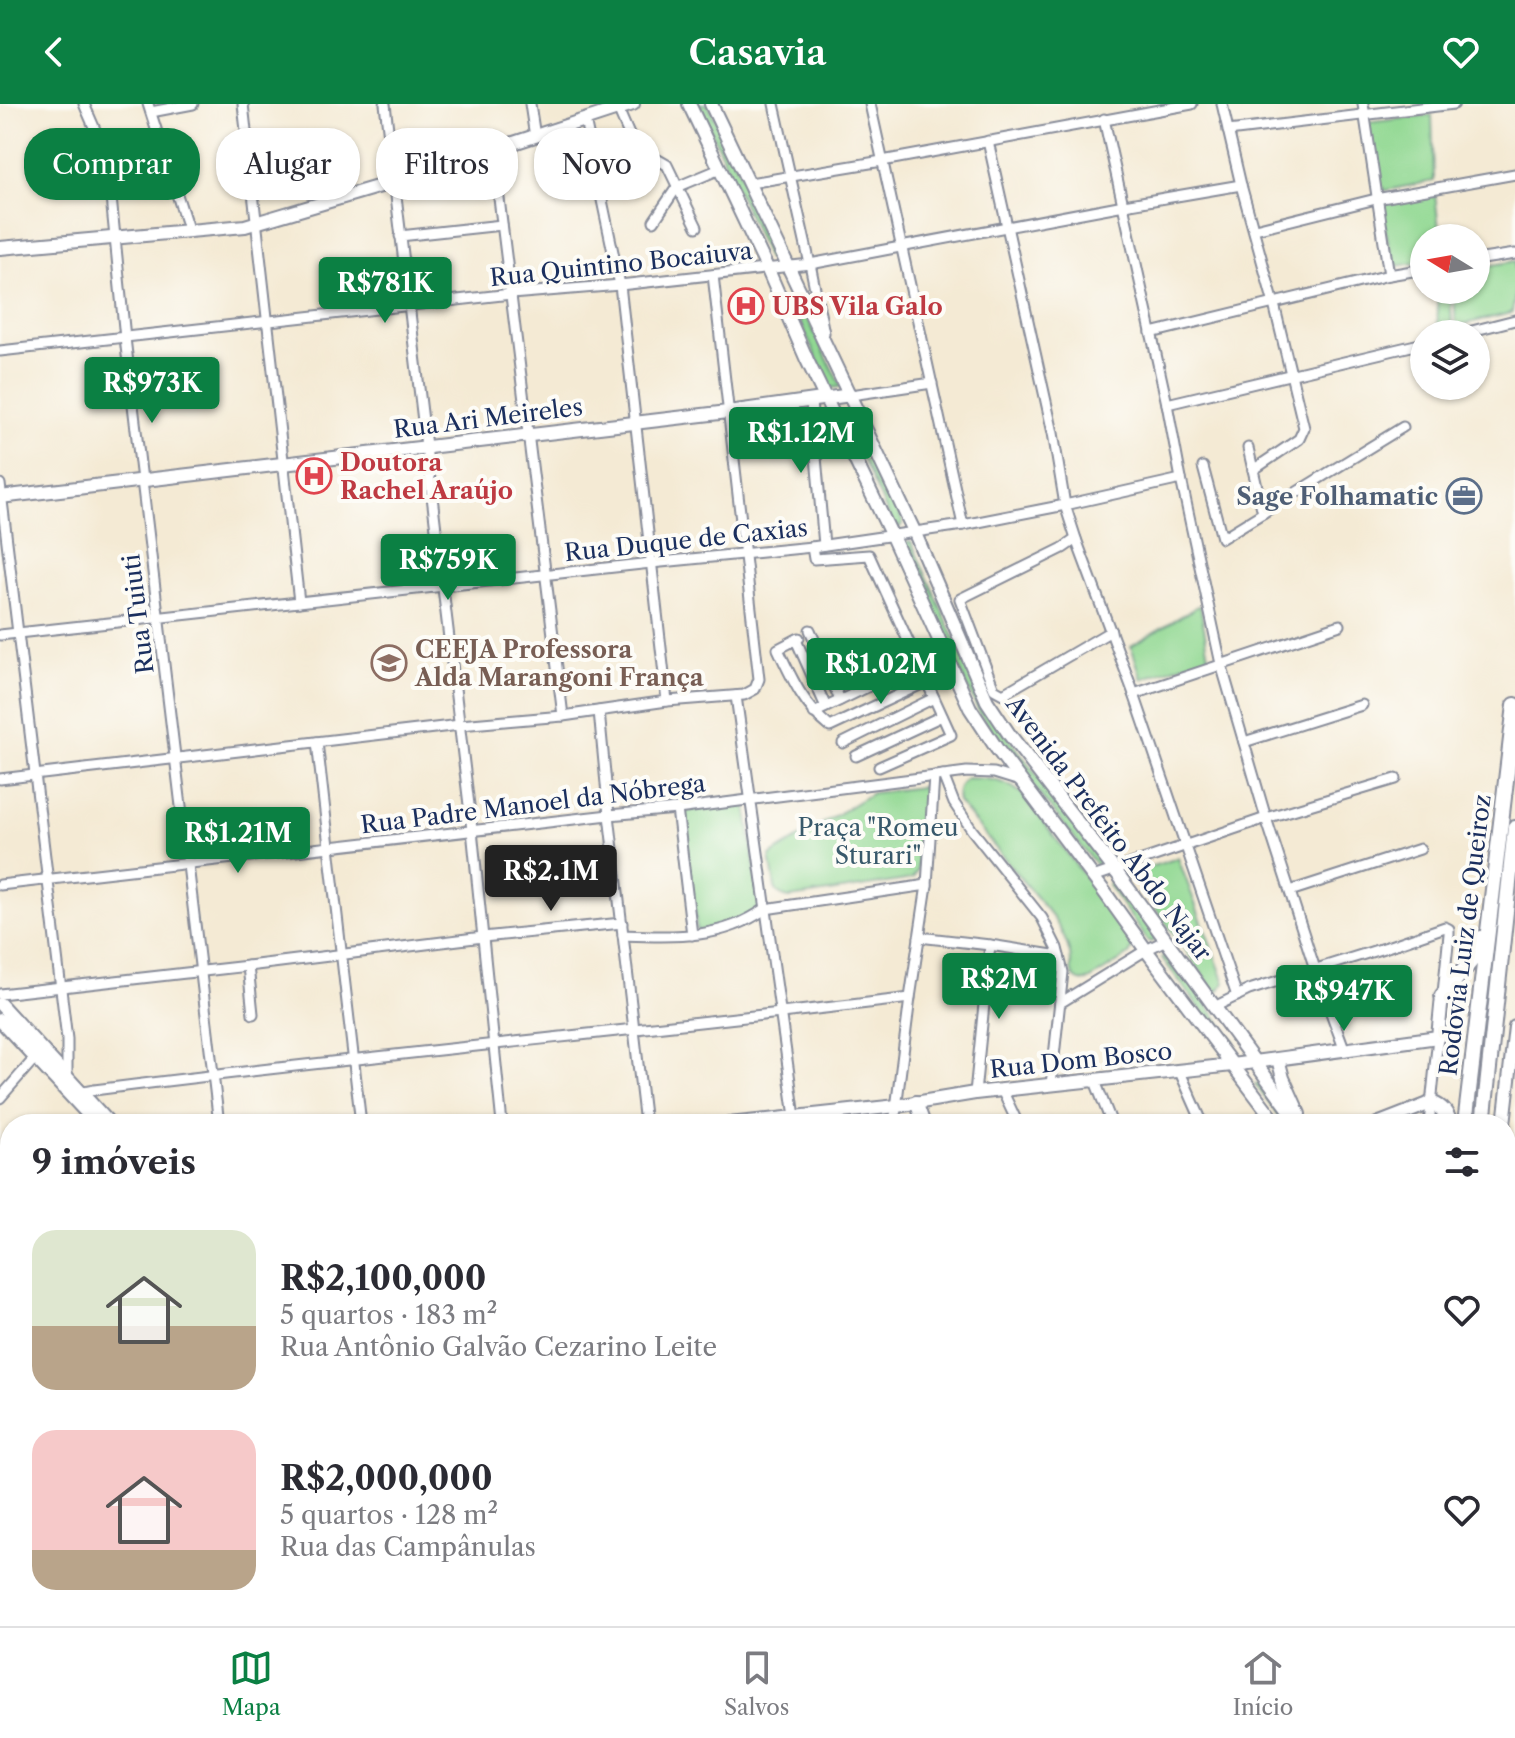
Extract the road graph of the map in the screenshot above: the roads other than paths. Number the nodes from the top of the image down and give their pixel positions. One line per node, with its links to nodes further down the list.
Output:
1 (84, 104): 45 (street, Rua Tuiuti)
2 (193, 104): 15 (street)
3 (243, 104): 38 (street)
4 (385, 104): 20 (street)
5 (530, 104): 22 (street)
6 (633, 104): 16 (main road)
7 (689, 104): 26 (main road, Avenida Prefeito Abdo Najar)
8 (711, 104): 29 (main road, Avenida Prefeito Abdo Najar)
9 (774, 104): 28 (street)
10 (870, 104): 25 (street)
11 (1192, 104): 18 (street)
12 (1222, 104): 23 (street)
13 (1363, 104): 17 (street)
14 (1454, 104): 17 (street)
15 (149, 108): 43 (street)
16 (618, 109): 19 (main road); 32 (street)
17 (1364, 115): 23 (street); 33 (street)
18 (1104, 119): 24 (street); 36 (street)
19 (585, 120): 21 (main road); 56 (street)
20 (388, 128)
21 (561, 128)
22 (534, 130)
23 (1228, 131): 30 (street)
24 (988, 141): 25 (street); 41 (street)
25 (882, 161): 28 (street); 47 (street)
26 (716, 170): 32 (street); 52 (main road, Avenida Prefeito Abdo Najar)
27 (1515, 174): 33 (street)
28 (789, 176): 29 (street); 50 (street)
29 (750, 183): 51 (main road, Avenida Prefeito Abdo Najar)
30 (1241, 185): 36 (street, Rua Quintino Bocaiuva); 42 (street)
31 (376, 187): 38 (main road)
32 (677, 187): 37 (street); 40 (street)
33 (1376, 199): 42 (street); 55 (street)
34 (396, 200): 44 (street)
35 (499, 200): 39 (street)
36 (1124, 205): 41 (street, Rua Quintino Bocaiuva); 63 (street)
37 (654, 221)
38 (255, 223): 43 (main road); 61 (street)
39 (502, 225): 44 (street); 57 (street)
40 (697, 227)
41 (1009, 228): 47 (street, Rua Quintino Bocaiuva); 89 (street)
42 (1255, 229): 58 (street)
43 (189, 232): 45 (main road)
44 (400, 236): 59 (street)
45 (115, 239): 46 (main road); 64 (street, Rua Tuiuti)
46 (0, 248)
47 (901, 248): 50 (street, Rua Quintino Bocaiuva); 70 (street)
48 (1515, 254): 49 (street)
49 (1490, 258)
50 (810, 264): 51 (street, Rua Quintino Bocaiuva); 66 (street)
51 (789, 267): 52 (street, Rua Quintino Bocaiuva); 66 (main road, Avenida Prefeito Abdo Najar)
52 (768, 270): 54 (street, Rua Quintino Bocaiuva); 68 (main road, Avenida Prefeito Abdo Najar)
53 (1410, 271): 55 (street)
54 (713, 275): 56 (street, Rua Quintino Bocaiuva); 76 (street)
55 (1389, 275): 58 (street)
56 (620, 285): 57 (street, Rua Quintino Bocaiuva); 78 (street)
57 (511, 294): 59 (street, Rua Quintino Bocaiuva); 80 (street)
58 (1274, 304): 63 (street); 69 (street)
59 (409, 306): 61 (street, Rua Quintino Bocaiuva); 81 (street)
60 (1515, 320): 62 (street)
61 (267, 321): 64 (street, Rua Quintino Bocaiuva); 83 (street)
62 (1490, 326)
63 (1151, 333): 74 (street)
64 (125, 338): 67 (street, Rua Quintino Bocaiuva); 87 (street, Rua Tuiuti)
65 (1410, 347): 69 (street)
66 (826, 348): 71 (main road, Avenida Prefeito Abdo Najar)
67 (0, 351)
68 (807, 360): 72 (main road, Avenida Prefeito Abdo Najar); 73 (main road)
69 (1291, 374): 74 (street); 85 (street)
70 (932, 383): 71 (street, Rua Ari Meireles); 91 (street)
71 (851, 395): 72 (main road, Rua Ari Meireles); 75 (main road, Avenida Prefeito Abdo Najar)
72 (826, 399): 73 (main road, Rua Ari Meireles); 77 (main road, Avenida Prefeito Abdo Najar)
73 (811, 402): 76 (main road, Rua Ari Meireles); 95 (street)
74 (1167, 404): 86 (street)
75 (858, 411): 77 (main road); 92 (main road, Avenida Prefeito Abdo Najar)
76 (728, 412): 78 (main road, Rua Ari Meireles); 97 (street)
77 (837, 421): 93 (main road, Avenida Prefeito Abdo Najar)
78 (636, 423): 80 (main road, Rua Ari Meireles); 98 (street)
79 (1403, 427): 90 (street)
80 (528, 435): 81 (main road, Rua Ari Meireles); 99 (street)
81 (425, 447): 83 (main road, Rua Ari Meireles); 100 (street)
82 (1248, 448): 85 (street)
83 (284, 465): 87 (main road, Rua Ari Meireles); 101 (street)
84 (1203, 467): 90 (street)
85 (1253, 470): 90 (street)
86 (1181, 479): 89 (street, Rua Duque de Caxias); 109 (street)
87 (142, 481): 88 (main road, Rua Ari Meireles); 102 (street, Rua Tuiuti)
88 (1, 493): 106 (street)
89 (1065, 505): 91 (street, Rua Duque de Caxias); 94 (street)
90 (1263, 513)
91 (963, 525): 92 (street, Rua Duque de Caxias)
92 (914, 531): 93 (street, Rua Duque de Caxias); 148 (main road, Avenida Prefeito Abdo Najar)
93 (891, 534): 95 (street, Rua Duque de Caxias); 135 (main road, Avenida Prefeito Abdo Najar)
94 (1076, 539): 105 (street); 105 (street)
95 (824, 545): 96 (street, Rua Duque de Caxias)
96 (812, 547): 97 (street, Rua Duque de Caxias); 108 (street)
97 (744, 554): 98 (street, Rua Duque de Caxias); 112 (street)
98 (651, 563): 99 (street, Rua Duque de Caxias); 115 (street)
99 (545, 575): 100 (street, Rua Duque de Caxias); 121 (street)
100 (442, 586): 101 (street, Rua Duque de Caxias); 123 (street)
101 (299, 602): 102 (street, Rua Duque de Caxias)
102 (159, 618): 106 (street, Rua Duque de Caxias); 128 (street, Rua Tuiuti)
103 (1340, 625): 109 (street)
104 (810, 630): 114 (street)
105 (1111, 631): 111 (street)
106 (17, 633): 107 (street, Rua Duque de Caxias); 131 (street)
107 (0, 635)
108 (917, 663): 110 (street); 114 (street)
109 (1221, 664): 111 (street); 125 (street)
110 (926, 682): 113 (street); 120 (street)
111 (1134, 694): 144 (street)
112 (736, 696): 115 (street); 136 (street)
113 (934, 698): 122 (street); 126 (street)
114 (840, 700): 118 (street)
115 (667, 701): 119 (street)
116 (1362, 705): 125 (street)
117 (1515, 705): 155 (highway, Rodovia Luiz de Queiroz)
118 (826, 707): 120 (street); 120 (street)
119 (599, 711): 121 (street); 140 (street)
120 (814, 713)
121 (563, 716): 123 (street)
122 (942, 716): 127 (street); 129 (street)
123 (460, 725): 124 (street); 143 (street)
124 (317, 742): 128 (street); 145 (street)
125 (1244, 742): 141 (street)
126 (843, 743)
127 (856, 756)
128 (175, 759): 131 (street); 147 (street, Rua Tuiuti)
129 (879, 767)
130 (967, 772): 132 (street, Rua Padre Manoel da Nóbrega); 135 (street, Rua Padre Manoel da Nóbrega); 137 (street)
131 (35, 775): 133 (street); 151 (street)
132 (939, 775): 136 (street, Rua Padre Manoel da Nóbrega); 137 (street); 139 (street)
133 (0, 779)
134 (1396, 779): 141 (street)
135 (1021, 781): 150 (main road, Avenida Prefeito Abdo Najar)
136 (749, 799): 138 (street, Rua Padre Manoel da Nóbrega); 157 (street)
137 (952, 800): 139 (street); 167 (street)
138 (677, 809): 140 (street, Rua Padre Manoel da Nóbrega); 160 (street)
139 (933, 810): 153 (street)
140 (609, 815): 143 (street, Rua Padre Manoel da Nóbrega); 158 (street)
141 (1266, 818): 144 (street); 154 (street)
142 (1515, 828): 156 (highway, Rodovia Luiz de Queiroz)
143 (472, 830): 145 (street, Rua Padre Manoel da Nóbrega); 161 (street)
144 (1185, 845): 148 (street); 173 (street)
145 (328, 848): 147 (street, Rua Padre Manoel da Nóbrega); 166 (street)
146 (1420, 849): 154 (street)
147 (187, 864): 151 (street, Rua Padre Manoel da Nóbrega); 170 (street, Rua Tuiuti)
148 (1114, 869): 150 (street); 163 (main road, Avenida Prefeito Abdo Najar)
149 (1515, 871): 156 (highway)
150 (1093, 877): 165 (main road, Avenida Prefeito Abdo Najar)
151 (47, 879): 152 (street, Rua Padre Manoel da Nóbrega); 171 (street)
152 (0, 885)
153 (927, 885): 157 (street); 162 (street)
154 (1290, 891): 169 (street)
155 (1492, 895): 174 (highway); 226 (highway, Rodovia Luiz de Queiroz)
156 (1506, 908): 227 (highway, Rodovia Luiz de Queiroz)
157 (765, 909): 160 (street); 180 (street)
158 (622, 923): 159 (street); 161 (street)
159 (623, 935): 160 (street); 182 (street)
160 (692, 935)
161 (483, 937): 166 (street); 187 (street)
162 (919, 937): 164 (street); 175 (street)
163 (1166, 940): 165 (street); 178 (main road, Avenida Prefeito Abdo Najar)
164 (990, 945): 167 (street); 202 (street)
165 (1146, 950): 176 (street); 186 (main road, Avenida Prefeito Abdo Najar)
166 (342, 954): 168 (street); 190 (street)
167 (1059, 956): 176 (street)
168 (248, 966): 170 (street); 179 (street)
169 (1315, 969): 173 (street); 174 (street); 188 (street)
170 (200, 971): 171 (street); 197 (street, Rua Tuiuti)
171 (60, 986): 172 (street); 185 (street)
172 (0, 994)
173 (1237, 996): 178 (street)
174 (1442, 996): 184 (main road)
175 (910, 998): 180 (street); 206 (street)
176 (1060, 1003): 199 (street)
177 (0, 1004): 189 (main road)
178 (1214, 1007): 192 (main road, Avenida Prefeito Abdo Najar)
179 (253, 1014)
180 (781, 1014): 182 (street); 213 (street)
181 (0, 1020): 189 (main road)
182 (634, 1030): 187 (street); 212 (street)
183 (1515, 1035): 196 (main road)
184 (1438, 1037): 188 (main road, Rua Dom Bosco); 205 (street)
185 (67, 1039): 189 (street); 200 (street)
186 (1215, 1042): 193 (main road, Avenida Prefeito Abdo Najar); 194 (main road)
187 (494, 1044): 190 (street); 211 (street)
188 (1345, 1051): 191 (main road, Rua Dom Bosco)
189 (41, 1056): 200 (main road); 203 (street)
190 (354, 1058): 197 (street); 210 (street)
191 (1278, 1059): 192 (main road, Rua Dom Bosco); 222 (main road)
192 (1254, 1062): 193 (main road, Rua Dom Bosco); 221 (main road, Avenida Prefeito Abdo Najar)
193 (1232, 1065): 194 (main road, Rua Dom Bosco); 220 (main road, Avenida Prefeito Abdo Najar)
194 (1205, 1068): 195 (main road, Rua Dom Bosco)
195 (1180, 1072): 198 (main road, Rua Dom Bosco); 219 (street)
196 (1512, 1073): 228 (main road)
197 (214, 1075): 200 (street); 209 (street, Rua Tuiuti)
198 (1095, 1081): 199 (main road, Rua Dom Bosco); 218 (street)
199 (1051, 1085): 201 (main road, Rua Dom Bosco)
200 (72, 1089): 207 (main road); 208 (main road)
201 (1002, 1090): 202 (main road, Rua Dom Bosco); 217 (street)
202 (975, 1093): 204 (main road, Rua Dom Bosco)
203 (0, 1098)
204 (916, 1102): 206 (main road, Rua Dom Bosco); 216 (main road)
205 (1431, 1103): 223 (main road); 224 (street); 225 (highway)
206 (897, 1106): 214 (main road, Rua Dom Bosco); 215 (street)
207 (90, 1114)
208 (99, 1114)
209 (218, 1114)
210 (360, 1114)
211 (501, 1114)
212 (644, 1114)
213 (795, 1114)
214 (839, 1114)
215 (896, 1114)
216 (920, 1114)
217 (1013, 1114)
218 (1108, 1114)
219 (1199, 1114)
220 (1269, 1114)
221 (1294, 1114)
222 (1298, 1114)
223 (1403, 1114)
224 (1430, 1114)
225 (1446, 1114)
226 (1466, 1114)
227 (1484, 1114)
228 (1508, 1114)

